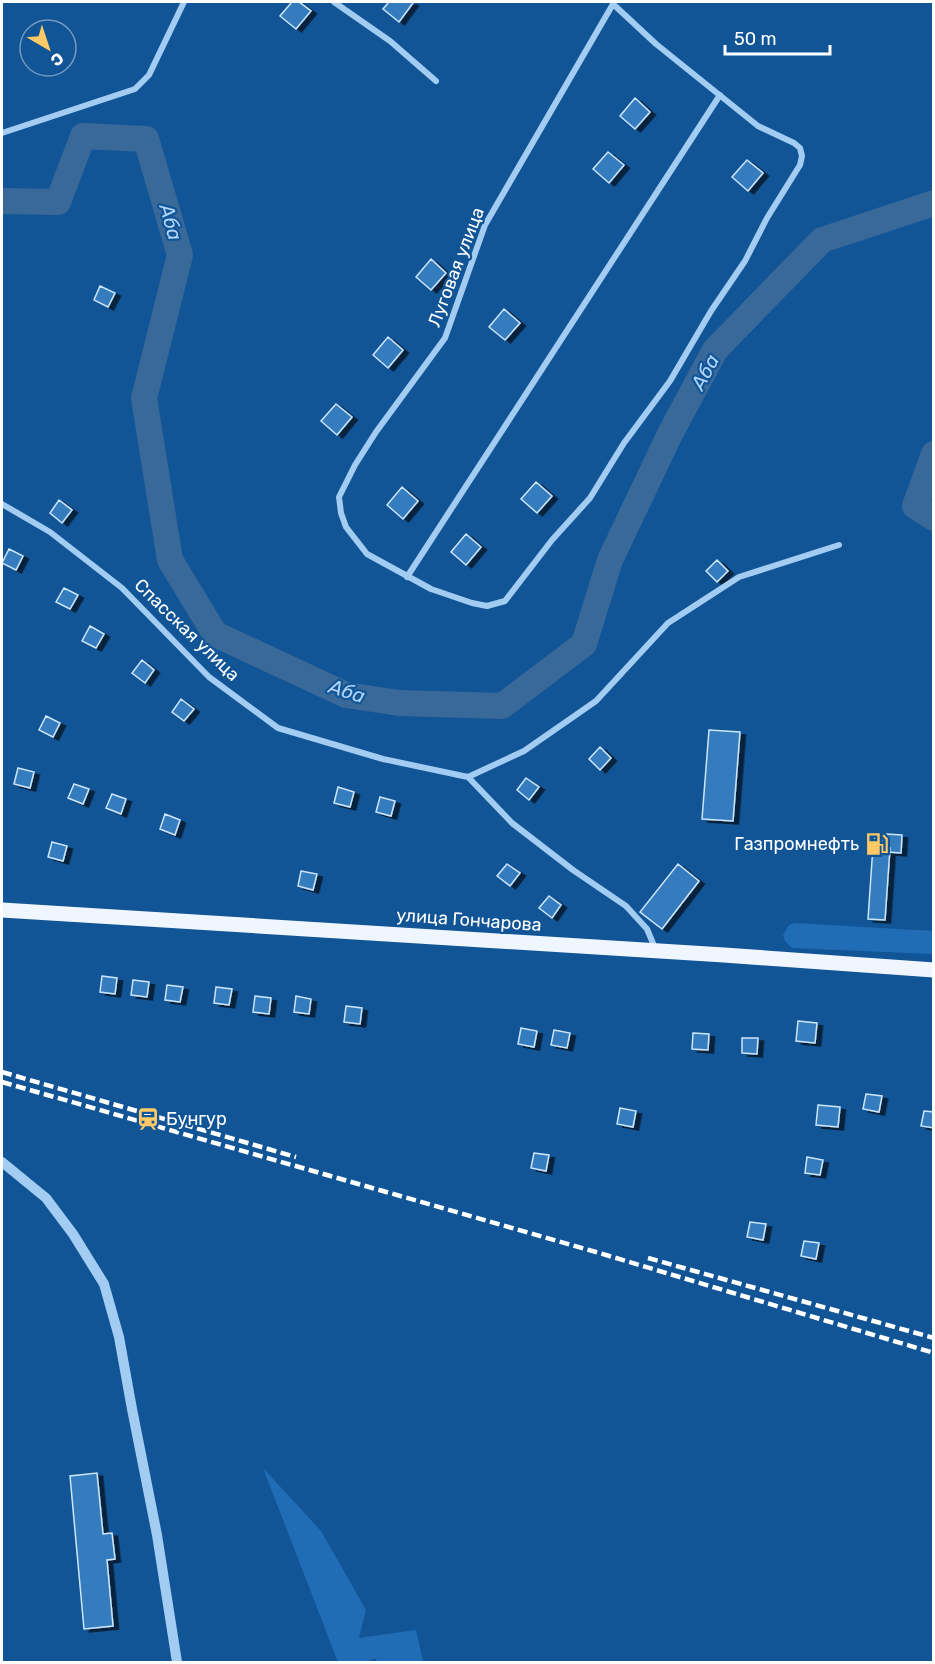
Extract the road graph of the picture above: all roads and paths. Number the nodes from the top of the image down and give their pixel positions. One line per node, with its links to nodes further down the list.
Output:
1 (184, 2): 6 (street)
2 (334, 2): 4 (street)
3 (613, 3): 5 (street, Луговая улица); 9 (street, Луговая улица)
4 (436, 81)
5 (720, 95): 9 (street); 9 (street, Луговая улица)
6 (2, 133)
7 (2, 504): 10 (street, Спасская улица)
8 (839, 545): 10 (street)
9 (407, 577)
10 (468, 777): 12 (street)
11 (2, 910): 12 (main road, улица Гончарова)
12 (656, 952): 13 (main road, улица Гончарова)
13 (933, 970)
14 (2, 1162): 15 (street)
15 (177, 1662)

